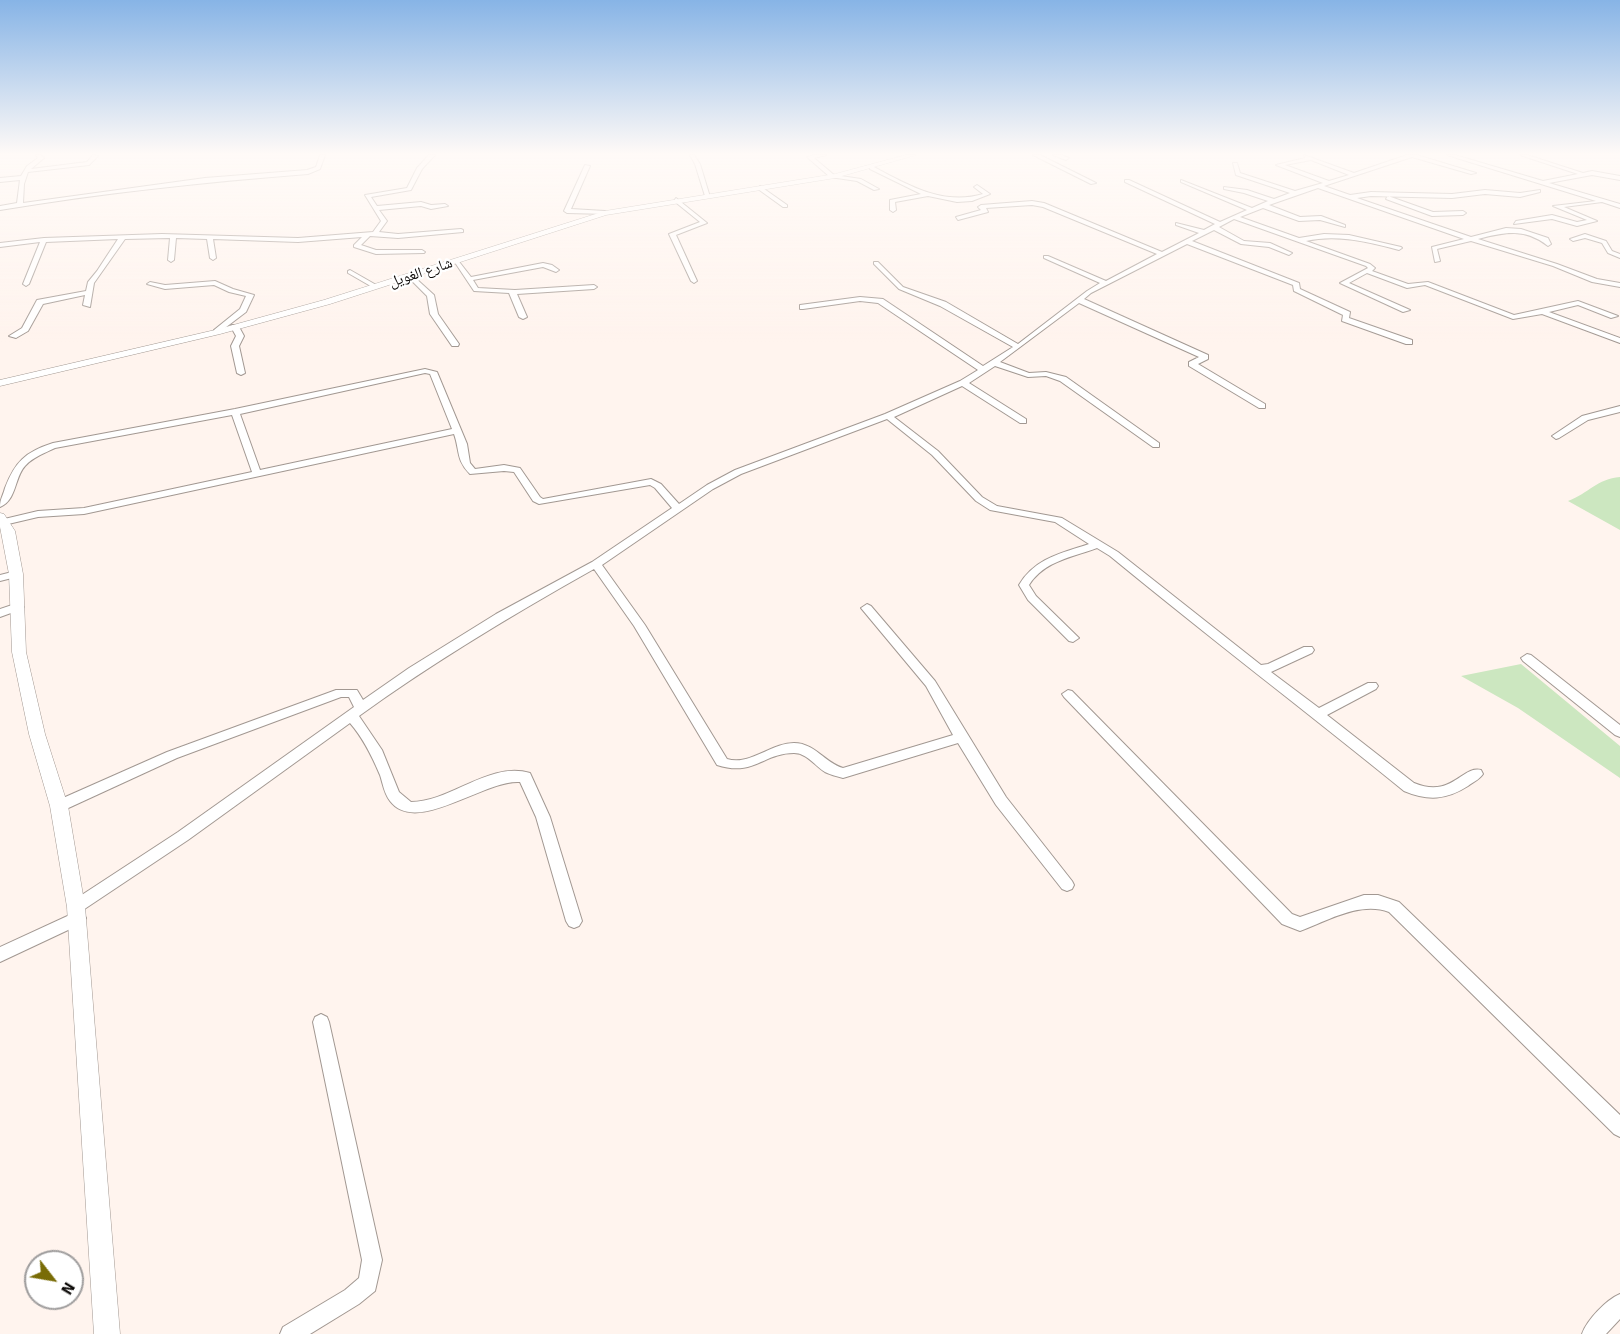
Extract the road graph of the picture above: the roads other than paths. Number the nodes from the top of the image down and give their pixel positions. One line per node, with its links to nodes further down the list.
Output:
1 (382, 217): 20 (street)
2 (592, 217): 39 (street, شارع الغويل)
3 (697, 217): 47 (street)
4 (961, 217): 13 (street)
5 (1073, 217): 34 (street)
6 (1199, 217): 16 (street)
7 (1234, 217): 16 (street); 27 (street)
8 (1294, 217): 17 (street)
9 (1407, 217): 23 (street)
10 (1550, 217): 14 (street)
11 (1553, 217): 12 (street)
12 (1585, 217)
13 (958, 218)
14 (1516, 223)
15 (1178, 224): 19 (street)
16 (1216, 226): 19 (street); 33 (street)
17 (1343, 226)
18 (461, 231): 20 (street)
19 (1203, 232): 28 (street)
20 (372, 234): 24 (street); 32 (street)
21 (174, 237): 22 (street); 24 (street); 38 (street)
22 (123, 238): 26 (street); 55 (street)
23 (1466, 238): 29 (street); 40 (street); 51 (street)
24 (210, 239): 37 (street)
25 (1573, 239): 35 (street)
26 (44, 240): 30 (street); 49 (street)
27 (1297, 240): 31 (street); 43 (street)
28 (1185, 242): 34 (street); 67 (street)
29 (1548, 244)
30 (0, 245)
31 (1399, 248)
32 (422, 252)
33 (1289, 253)
34 (1161, 254): 48 (street)
35 (1620, 256)
36 (1046, 257): 48 (street)
37 (213, 258)
38 (171, 260)
39 (457, 261): 45 (street, شارع الغويل); 46 (street)
40 (1437, 261)
41 (876, 263): 69 (street)
42 (556, 270): 46 (street)
43 (1367, 271): 59 (street); 60 (street)
44 (350, 272): 52 (street)
45 (410, 276): 52 (street, شارع الغويل); 68 (street)
46 (469, 279): 54 (street)
47 (694, 281)
48 (1105, 283): 56 (street)
49 (26, 284)
50 (150, 284): 64 (street)
51 (1620, 285)
52 (376, 287): 63 (street, شارع الغويل)
53 (594, 287): 54 (street)
54 (513, 292): 62 (street)
55 (87, 293): 57 (street); 65 (street)
56 (1079, 300): 69 (street); 75 (street)
57 (87, 305)
58 (802, 307): 71 (street)
59 (1406, 310)
60 (1543, 312): 61 (street); 66 (street)
61 (1614, 316)
62 (523, 317)
63 (235, 327): 64 (street, شارع الغويل); 72 (street)
64 (217, 332): 74 (street, شارع الغويل)
65 (13, 336)
66 (1620, 341)
67 (1409, 342)
68 (455, 344)
69 (1018, 347): 70 (street)
70 (995, 363): 71 (street); 82 (street)
71 (984, 370): 73 (street)
72 (241, 374)
73 (963, 382): 78 (street); 79 (street)
74 (0, 383)
75 (1262, 406)
76 (1620, 409): 81 (street)
77 (235, 412): 80 (street); 83 (street); 85 (street)
78 (888, 416): 84 (street); 86 (street)
79 (1023, 422)
80 (455, 431): 83 (street); 84 (street)
81 (1556, 436)
82 (1156, 445)
83 (257, 474): 85 (street)
84 (678, 509): 87 (street)
85 (2, 514): 88 (street)
86 (1098, 544): 91 (street); 94 (street)
87 (596, 564): 97 (street); 100 (street)
88 (8, 576): 90 (street)
89 (867, 608): 100 (street)
90 (9, 610): 102 (street)
91 (1072, 638)
92 (1308, 650): 94 (street)
93 (1527, 658): 99 (street)
94 (1260, 669): 98 (street)
95 (1372, 686): 98 (street)
96 (1068, 694): 108 (street)
97 (357, 713): 102 (street); 104 (street); 105 (street)
98 (1318, 714): 101 (street)
99 (1620, 732)
100 (961, 737): 103 (street)
101 (1476, 774)
102 (59, 806): 104 (street)
103 (1067, 885)
104 (77, 913): 106 (street); 110 (street)
105 (574, 921)
106 (0, 955)
107 (321, 1022): 111 (street)
108 (1620, 1128)
109 (1620, 1304): 112 (street)
110 (107, 1334)
111 (290, 1334)
112 (1592, 1334)

